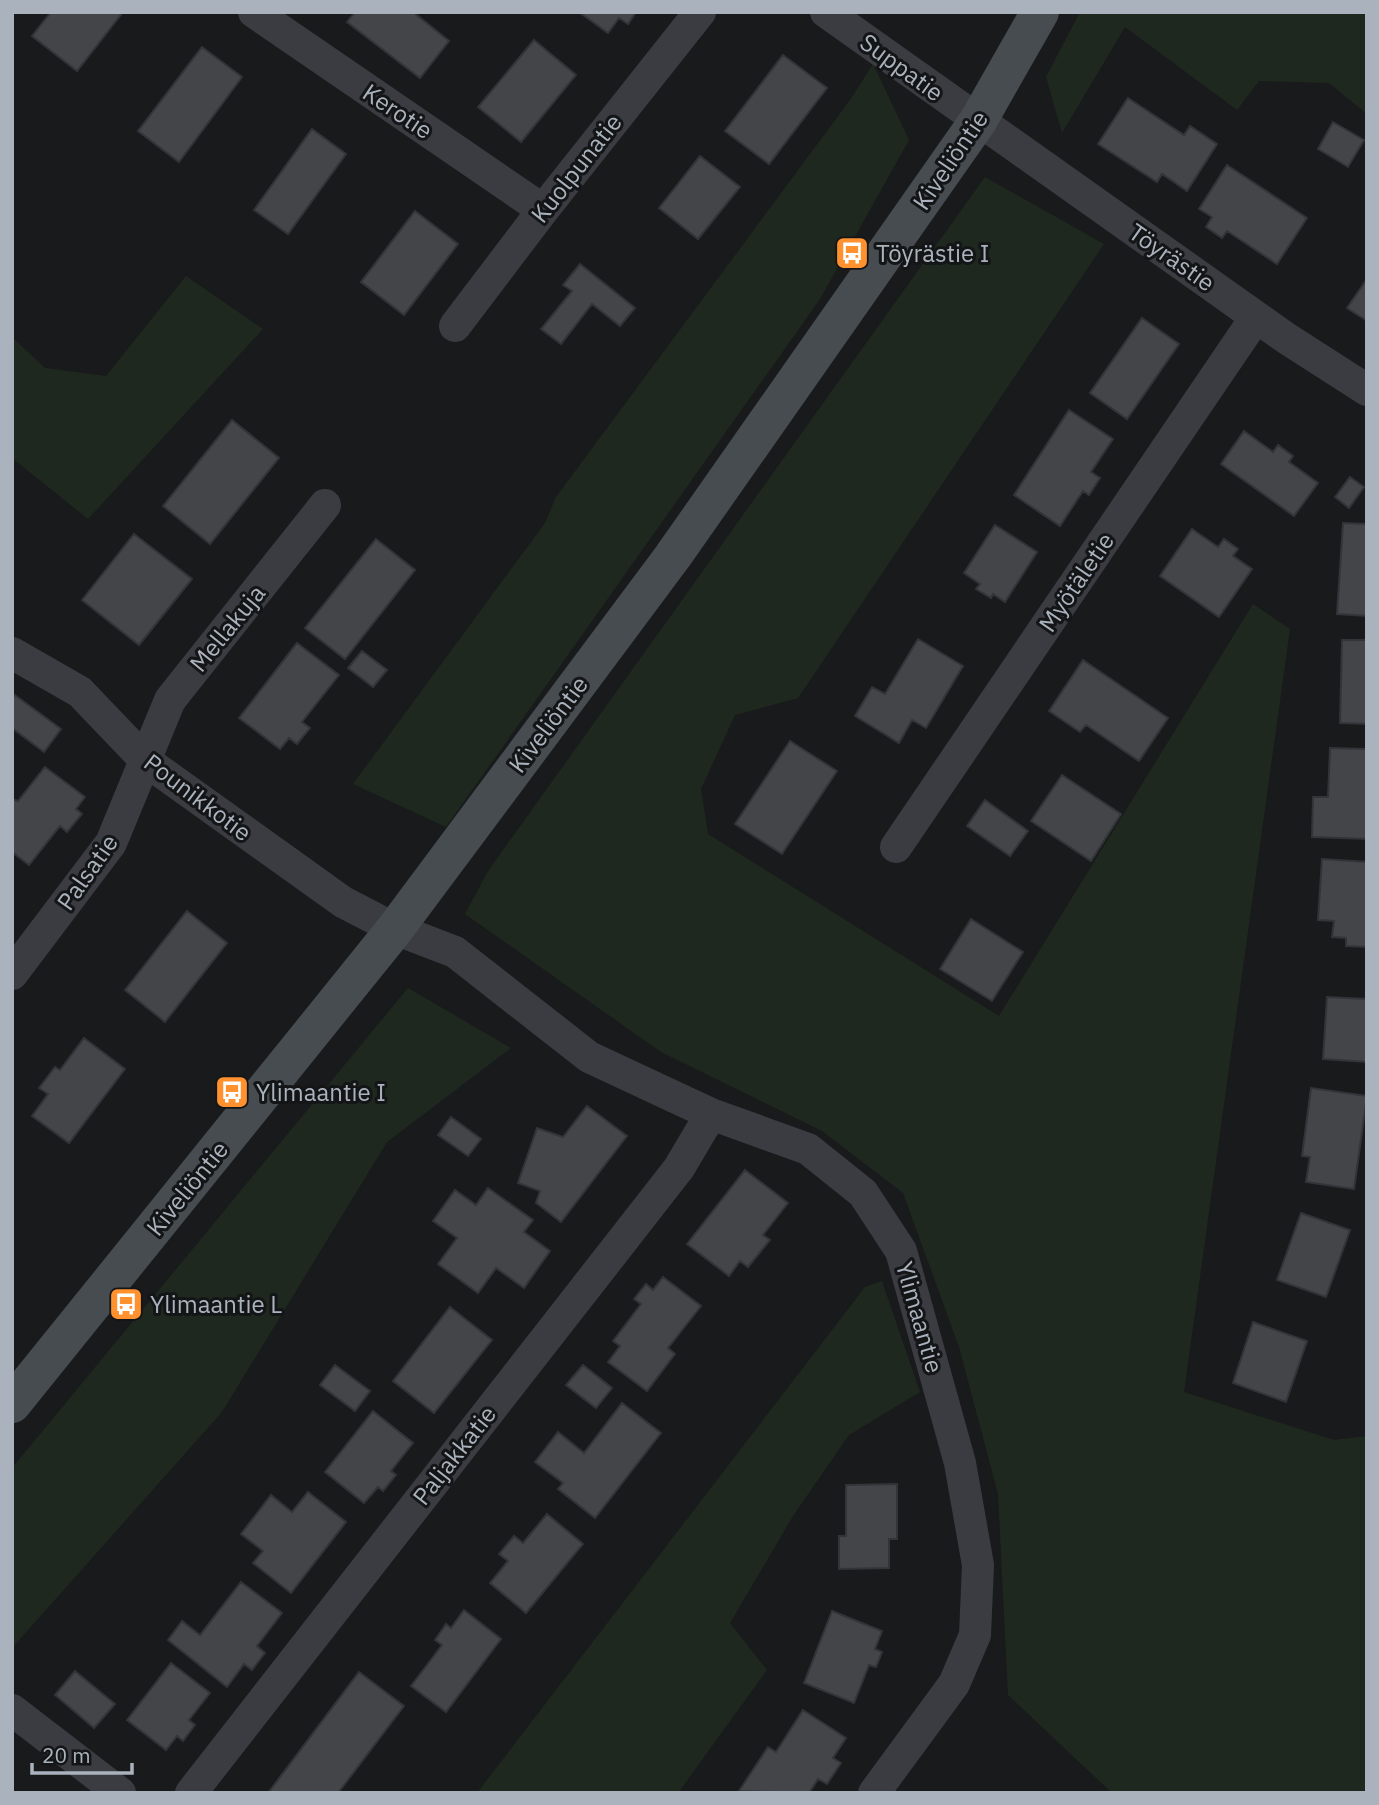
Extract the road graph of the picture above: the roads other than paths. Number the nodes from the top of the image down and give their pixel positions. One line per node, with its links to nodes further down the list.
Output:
1 (254, 12): 6 (street, Kerotie)
2 (701, 12): 6 (street, Kuolpunatie)
3 (826, 12): 5 (street, Suppatie)
4 (1040, 12): 5 (street, Kiveliöntie)
5 (978, 121): 7 (street, Töyrästie); 14 (street, Kiveliöntie)
6 (542, 210): 8 (street, Kuolpunatie)
7 (1256, 317): 9 (street, Töyrästie); 13 (street, Myötäletie)
8 (455, 326)
9 (1367, 390)
10 (325, 505): 12 (street, Mellakuja)
11 (12, 653): 12 (street, Pounikkotie)
12 (146, 761): 14 (street, Pounikkotie); 15 (street, Palsatie)
13 (896, 847)
14 (395, 929): 16 (street, Ylimaantie); 17 (street, Kiveliöntie)
15 (12, 974)
16 (711, 1114): 20 (street, Paljakkatie); 21 (street, Ylimaantie)
17 (12, 1405)
18 (12, 1710): 19 (street)
19 (120, 1793)
20 (191, 1793)
21 (874, 1793)

